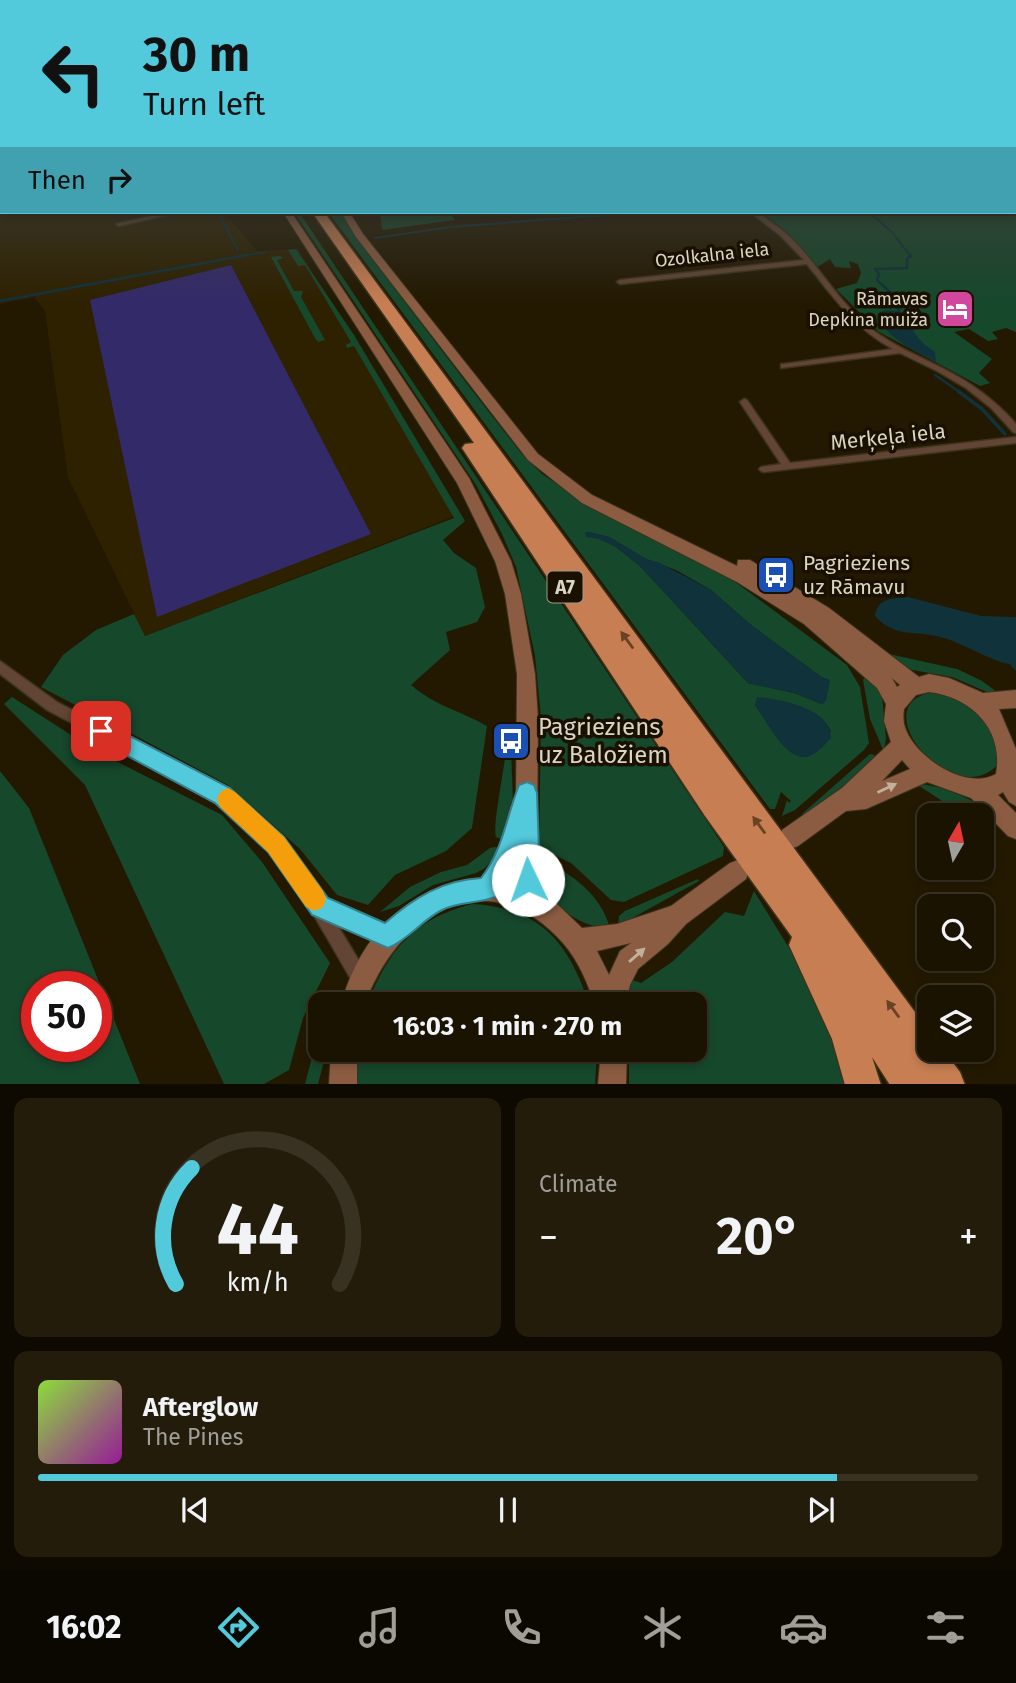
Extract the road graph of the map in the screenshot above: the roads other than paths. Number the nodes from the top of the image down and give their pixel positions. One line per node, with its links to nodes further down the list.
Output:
1 (168, 214): 7 (street)
2 (288, 214): 28 (main road)
3 (308, 214): 37 (highway, A7)
4 (319, 214): 50 (highway, A7, one-way to 4)
5 (756, 214): 8 (street)
6 (349, 215): 17 (main road)
7 (120, 224)
8 (808, 262): 9 (street, Ozolkalna iela); 10 (street)
9 (620, 282)
10 (899, 351): 11 (street); 13 (street)
11 (784, 366)
12 (744, 402): 15 (street)
13 (1016, 430)
14 (1016, 440): 15 (street, Merķeļa iela)
15 (788, 466): 16 (street, Merķeļa iela)
16 (764, 469)
17 (641, 524): 19 (main road); 21 (main road)
18 (0, 667): 35 (street)
19 (915, 685): 21 (main road); 22 (main road)
20 (1016, 699): 22 (main road)
21 (895, 702): 24 (main road)
22 (981, 702): 23 (main road)
23 (1013, 731): 26 (main road)
24 (902, 744): 25 (main road); 29 (main road)
25 (929, 771): 27 (main road); 29 (main road, one-way to 25)
26 (1012, 787): 27 (main road)
27 (977, 789): 30 (main road)
28 (527, 793): 33 (main road); 34 (main road)
29 (845, 801): 31 (main road)
30 (1016, 828)
31 (790, 838)
32 (738, 871): 36 (main road)
33 (487, 889): 34 (main road); 38 (main road)
34 (533, 900): 39 (main road)
35 (320, 907): 38 (street); 40 (street)
36 (678, 916): 39 (main road); 43 (main road, one-way to 36)
37 (801, 923): 48 (highway); 49 (highway, A7)
38 (388, 936): 40 (main road)
39 (578, 941): 42 (main road)
40 (362, 980): 41 (main road)
41 (358, 992)
42 (603, 992)
43 (616, 992)
44 (344, 1062): 46 (main road)
45 (613, 1062): 47 (main road)
46 (343, 1084)
47 (612, 1084)
48 (863, 1084)
49 (912, 1084)
50 (947, 1084)

